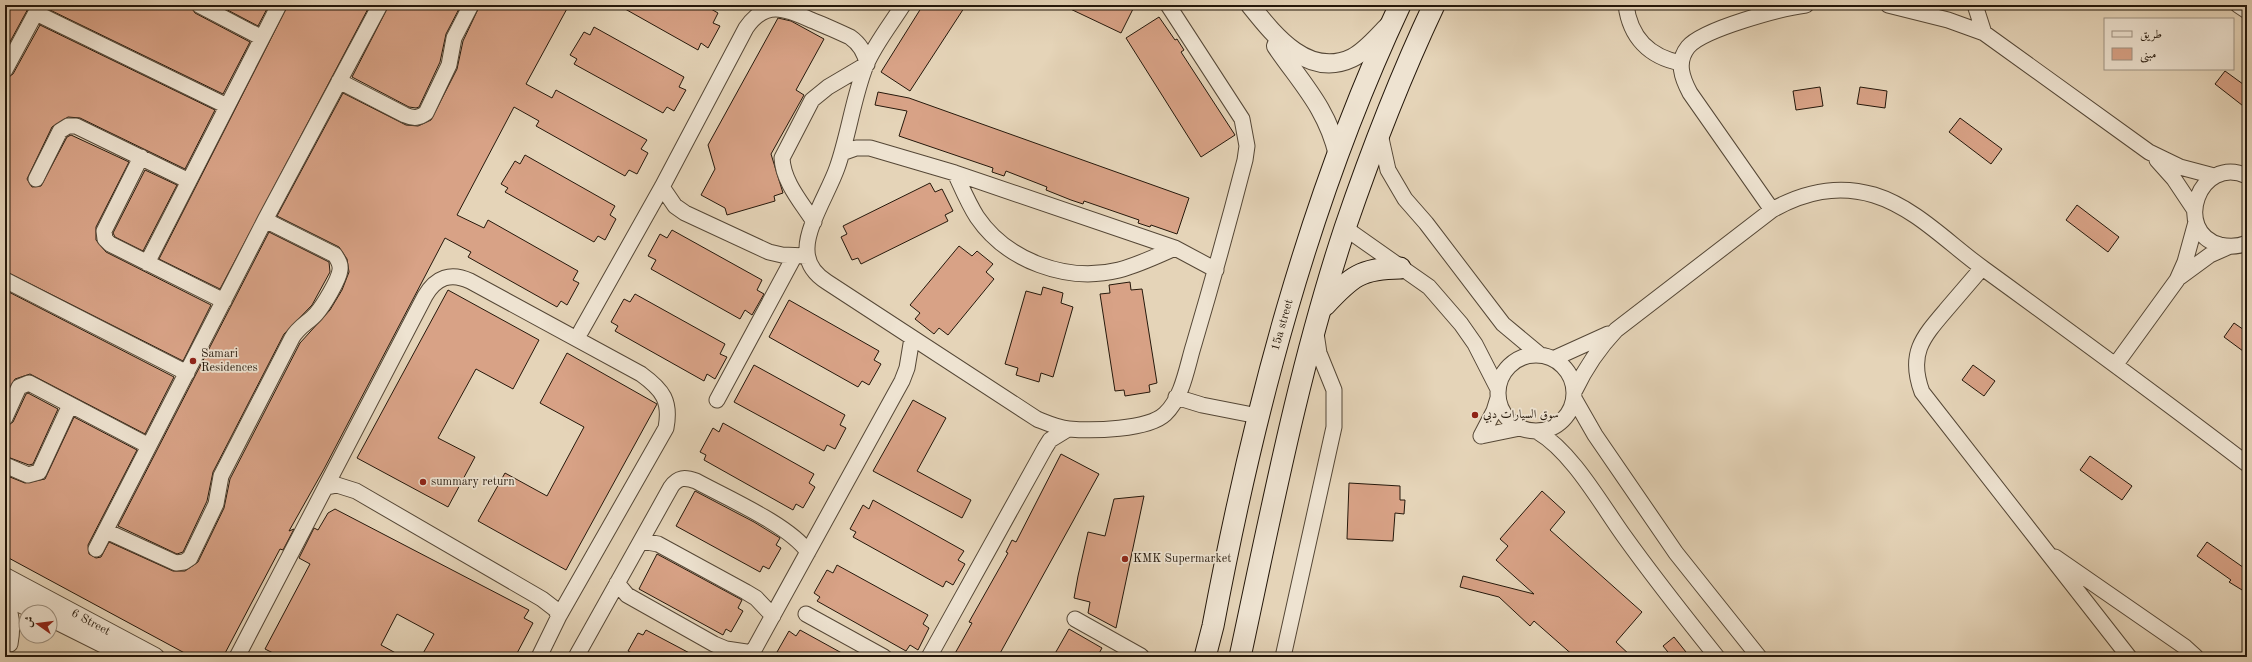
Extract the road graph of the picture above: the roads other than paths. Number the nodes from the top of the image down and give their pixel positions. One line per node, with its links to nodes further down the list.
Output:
1 (199, 5): 15 (street)
2 (279, 5): 20 (street)
3 (380, 5): 24 (street)
4 (471, 5): 24 (street)
5 (903, 5): 22 (street)
6 (1168, 5): 49 (street)
7 (1434, 5): 26 (main road)
8 (1626, 5): 21 (street)
9 (1806, 5): 21 (street)
10 (1888, 5): 19 (street)
11 (1975, 5): 19 (street)
12 (2238, 5): 17 (street)
13 (1252, 8): 18 (street); 29 (street)
14 (38, 9): 23 (street); 25 (street)
15 (218, 9): 20 (street)
16 (756, 9): 22 (street); 37 (street)
17 (2247, 11)
18 (1396, 14): 29 (main road, 15a street); 42 (main road)
19 (1984, 33): 27 (street)
20 (262, 38): 25 (street)
21 (1681, 63): 38 (street)
22 (867, 64): 28 (street); 41 (street)
23 (5, 70)
24 (339, 81): 40 (street)
25 (227, 106): 36 (street)
26 (1380, 134): 42 (main road); 58 (street)
27 (2149, 152): 33 (street); 39 (street)
28 (842, 153): 32 (street); 41 (street)
29 (1338, 155): 67 (main road, 15a street)
30 (141, 157): 35 (street); 36 (street); 46 (street)
31 (2247, 164): 33 (street)
32 (955, 173): 44 (street); 44 (street)
33 (2221, 174): 34 (street); 39 (street)
34 (2247, 176)
35 (36, 179)
36 (189, 181): 46 (street)
37 (662, 187): 45 (street); 56 (street)
38 (1772, 210): 48 (street); 55 (street)
39 (2195, 216): 43 (street); 51 (street)
40 (265, 220): 52 (street); 76 (street)
41 (814, 222): 45 (street)
42 (1345, 228): 47 (street); 53 (main road)
43 (2241, 246): 51 (street)
44 (1176, 248): 49 (street)
45 (801, 256): 57 (street); 65 (street)
46 (147, 263): 52 (street)
47 (1400, 268): 53 (main road); 62 (street)
48 (1982, 268): 60 (street); 79 (street)
49 (1216, 270): 64 (street)
50 (5, 280): 61 (street)
51 (2177, 280): 60 (street)
52 (224, 301): 61 (street)
53 (1322, 308): 54 (main road)
54 (1316, 330): 103 (main road); 104 (street)
55 (1616, 330): 59 (street); 63 (street)
56 (581, 331)
57 (912, 338): 70 (street); 80 (street)
58 (1540, 354): 59 (street); 62 (street)
59 (1555, 358): 63 (street)
60 (2116, 364): 73 (street)
61 (187, 373): 72 (street)
62 (1498, 393): 69 (street); 69 (street)
63 (1575, 395): 71 (street); 106 (street)
64 (1176, 397): 67 (street); 70 (street)
65 (717, 400)
66 (70, 405): 68 (street); 72 (street); 74 (street)
67 (1258, 416): 102 (main road, 15a street)
68 (5, 418)
69 (1520, 428): 71 (street)
70 (1068, 429): 101 (street)
71 (1538, 432): 105 (street)
72 (149, 446): 76 (street)
73 (2247, 464)
74 (5, 465)
75 (327, 487): 87 (street); 87 (street); 98 (street)
76 (106, 531): 78 (street)
77 (641, 541): 80 (street); 82 (street); 88 (street)
78 (96, 549)
79 (2045, 551): 107 (street); 108 (street)
80 (808, 552): 88 (street)
81 (5, 577): 97 (street, 6 Street)
82 (617, 583): 93 (street); 95 (street)
83 (5, 596): 85 (street, 6 Street)
84 (5, 600): 92 (street)
85 (21, 604)
86 (806, 614): 100 (street)
87 (559, 616): 99 (street)
88 (773, 616): 95 (street)
89 (1075, 619): 94 (street)
90 (58, 622): 96 (street, 6 Street)
91 (18, 638): 92 (street)
92 (8, 648)
93 (582, 654)
94 (1132, 654)
95 (752, 655)
96 (130, 657)
97 (155, 657)
98 (237, 657)
99 (539, 657)
100 (884, 657)
101 (929, 657)
102 (1205, 657)
103 (1240, 657)
104 (1283, 657)
105 (1717, 657)
106 (1759, 657)
107 (2129, 657)
108 (2196, 657)

